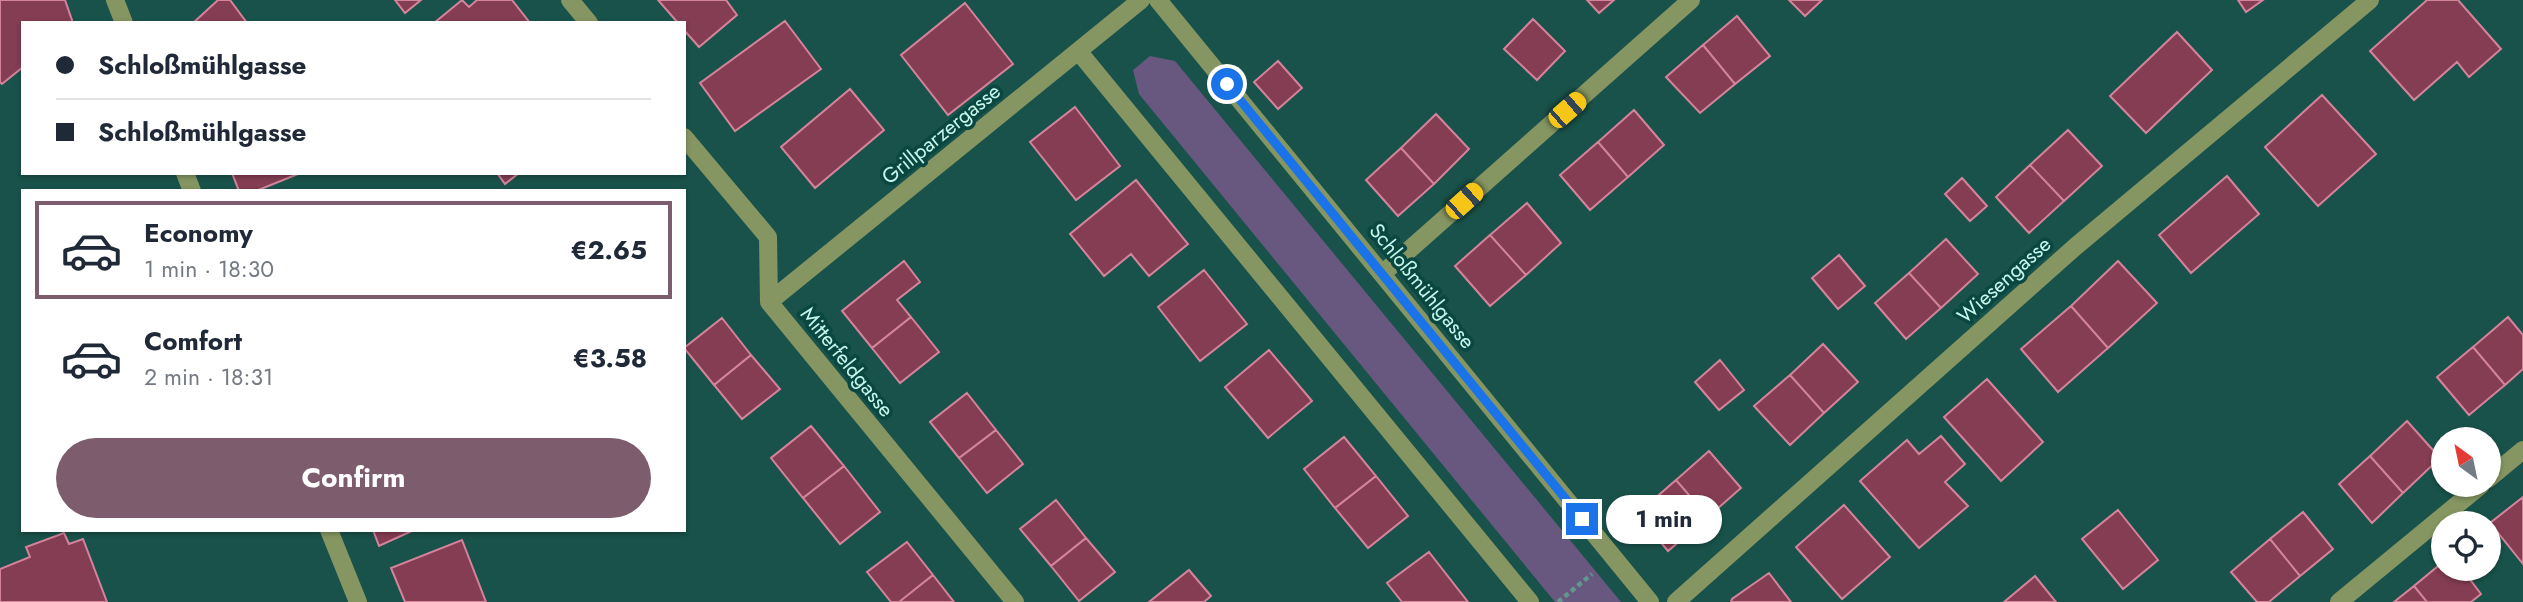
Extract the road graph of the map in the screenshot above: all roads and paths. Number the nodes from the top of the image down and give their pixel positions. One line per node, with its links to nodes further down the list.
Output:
1 (115, 0): 7 (street)
2 (570, 0): 8 (street)
3 (1141, 0): 9 (street, Grillparzergasse)
4 (1158, 0): 11 (street, Schloßmühlgasse)
5 (1691, 0): 11 (street)
6 (2370, 0): 23 (street, Wiesengasse)
7 (123, 21)
8 (587, 21)
9 (1079, 52): 12 (street, Grillparzergasse); 20 (street)
10 (686, 139): 12 (street, Mitterfeldgasse)
11 (1382, 274): 17 (street, Schloßmühlgasse)
12 (769, 302): 19 (street, Mitterfeldgasse)
13 (2523, 450): 14 (street)
14 (2501, 468)
15 (2466, 497): 24 (street)
16 (330, 532): 18 (street)
17 (1613, 556): 21 (path); 22 (street, Schloßmühlgasse)
18 (358, 602)
19 (1015, 602)
20 (1530, 602)
21 (1558, 602)
22 (1650, 602)
23 (1676, 602)
24 (2339, 602)

